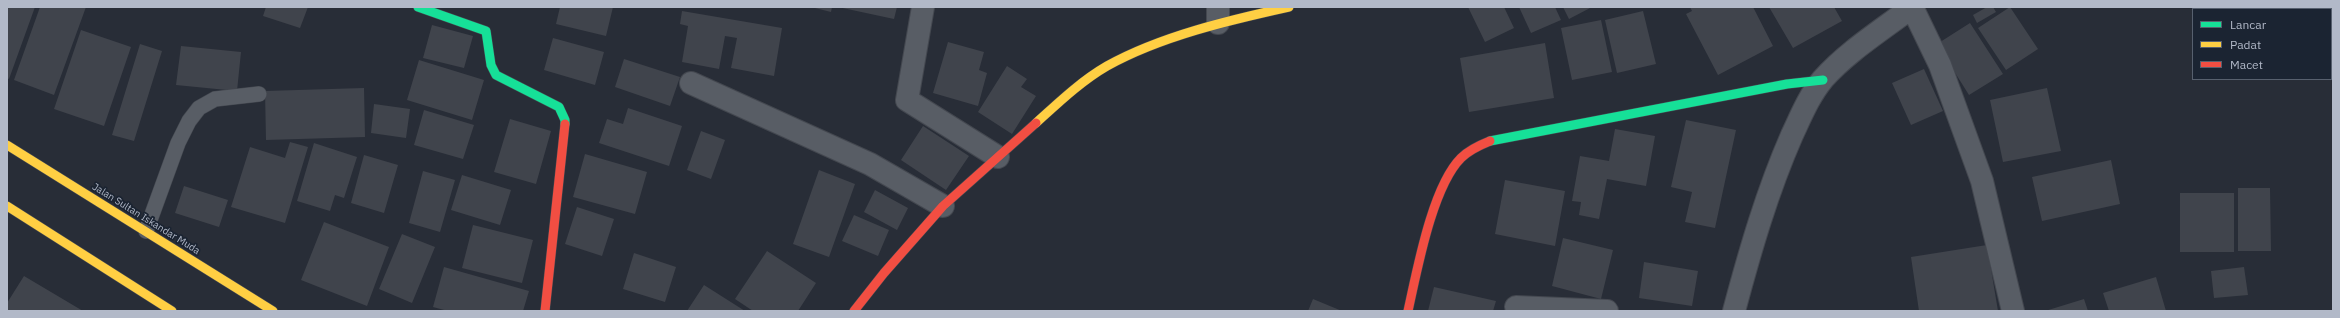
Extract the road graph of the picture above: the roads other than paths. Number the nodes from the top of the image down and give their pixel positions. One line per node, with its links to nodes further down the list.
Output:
1 (418, 7): 17 (main road)
2 (923, 7): 10 (street)
3 (1289, 7): 5 (main road)
4 (1912, 7): 6 (street); 22 (street)
5 (1218, 15): 10 (main road)
6 (1822, 80): 19 (main road); 21 (street)
7 (691, 83): 12 (street)
8 (259, 94): 13 (lane)
9 (7, 145): 13 (main road, Jalan Sultan Iskandar Muda)
10 (998, 157): 12 (main road)
11 (7, 206): 15 (main road)
12 (943, 206): 18 (main road)
13 (146, 231): 16 (main road, Jalan Sultan Iskandar Muda)
14 (1516, 307): 20 (street)
15 (172, 311)
16 (273, 311)
17 (545, 311)
18 (854, 311)
19 (1408, 311)
20 (1607, 311)
21 (1734, 311)
22 (2013, 311)

